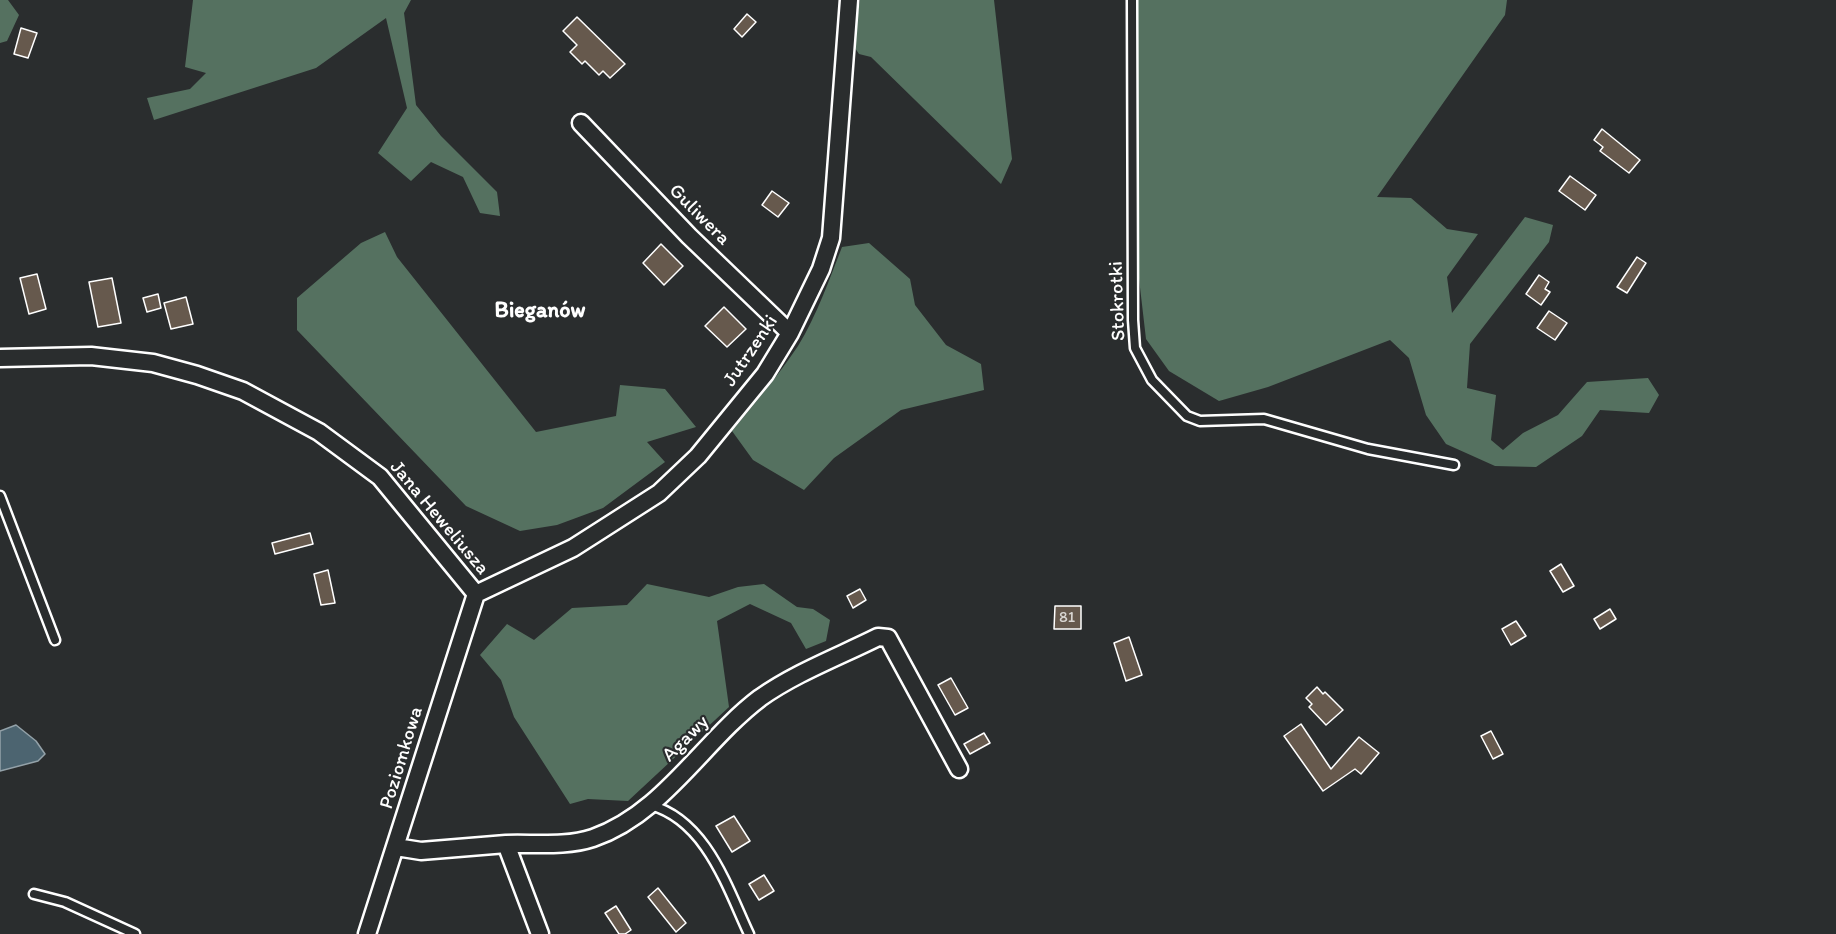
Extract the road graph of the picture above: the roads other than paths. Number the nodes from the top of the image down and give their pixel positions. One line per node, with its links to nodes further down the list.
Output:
1 (849, 0): 4 (street, Jutrzenki)
2 (1132, 0): 6 (lane, Stokrotki)
3 (581, 123): 4 (street, Guliwera)
4 (790, 333): 8 (street, Jutrzenki)
5 (0, 358): 8 (street, Jana Heweliusza)
6 (1454, 465)
7 (0, 496): 9 (lane)
8 (476, 594): 13 (street, Poziomkowa)
9 (55, 640)
10 (959, 769): 11 (street, Agawy)
11 (650, 805): 12 (street, Agawy); 18 (lane)
12 (506, 844): 13 (street, Agawy); 17 (street)
13 (396, 847): 16 (street, Poziomkowa)
14 (34, 894): 15 (lane)
15 (135, 934)
16 (367, 934)
17 (540, 934)
18 (749, 934)

